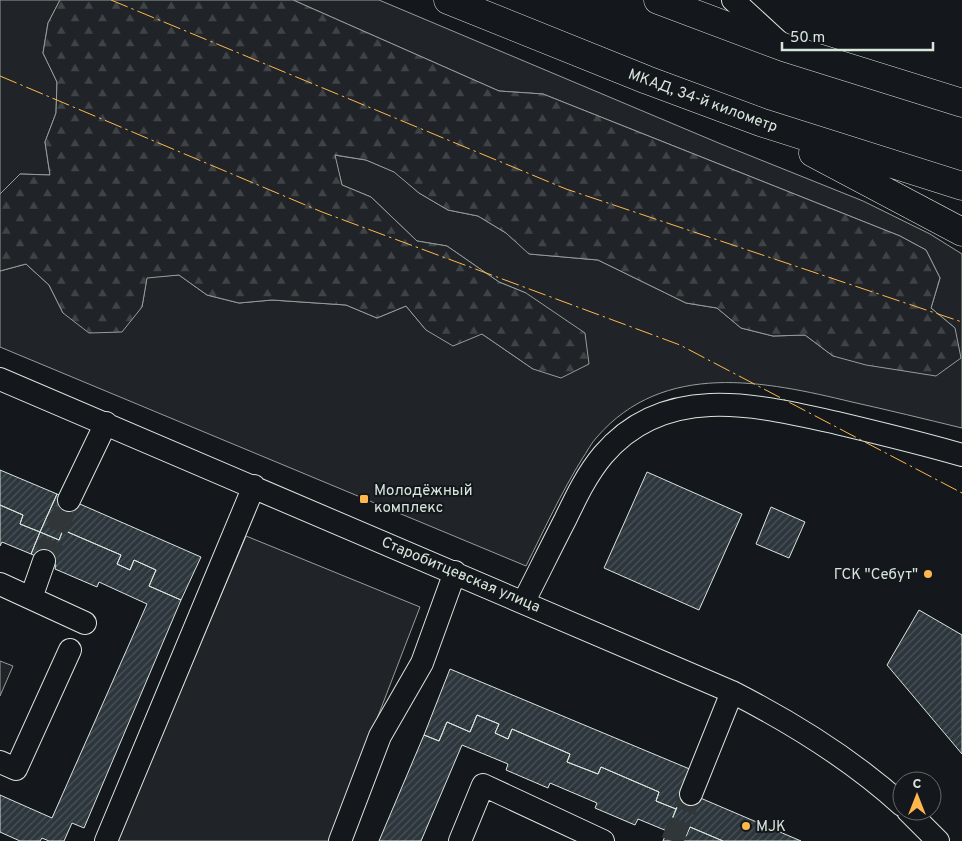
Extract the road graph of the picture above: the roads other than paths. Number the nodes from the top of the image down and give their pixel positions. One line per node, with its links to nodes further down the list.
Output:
1 (448, 0): 5 (highway, МКАД, 34-й километр)
2 (658, 0): 4 (highway)
3 (733, 0): 4 (street)
4 (786, 48): 6 (highway)
5 (646, 80): 7 (highway, МКАД, 34-й километр); 8 (highway)
6 (962, 103)
7 (962, 186)
8 (962, 232)
9 (0, 379): 10 (street, Старобитцевская улица)
10 (106, 424): 12 (street, Старобитцевская улица); 13 (street)
11 (962, 455): 18 (street)
12 (254, 486): 15 (street, Старобитцевская улица); 26 (street)
13 (69, 500)
14 (44, 561): 17 (street)
15 (455, 572): 18 (street, Старобитцевская улица); 27 (street)
16 (0, 584): 17 (street)
17 (31, 598): 19 (street)
18 (524, 602): 21 (street, Старобитцевская улица)
19 (84, 623)
20 (70, 650): 22 (street)
21 (732, 692): 23 (street); 24 (street, Старобитцевская улица)
22 (0, 762)
23 (691, 794)
24 (892, 796)
25 (918, 821): 30 (street)
26 (106, 841)
27 (340, 841)
28 (460, 841): 29 (street)
29 (603, 841)
30 (938, 841)

